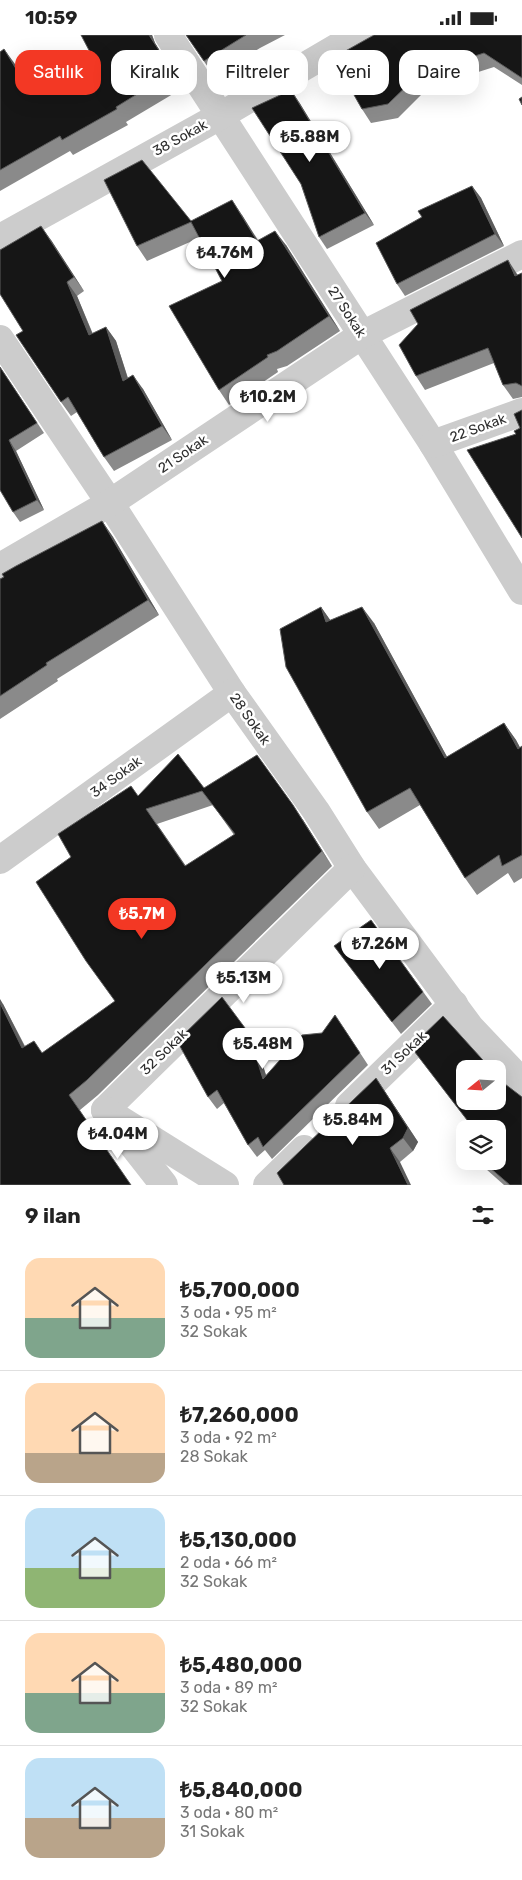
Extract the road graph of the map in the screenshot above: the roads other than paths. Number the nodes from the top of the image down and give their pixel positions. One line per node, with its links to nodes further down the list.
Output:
1 (168, 35): 3 (street, 27 Sokak)
2 (358, 35): 3 (street, 38 Sokak)
3 (220, 116): 4 (street, 38 Sokak); 6 (street, 27 Sokak)
4 (0, 238)
5 (522, 254): 6 (street, 21 Sokak)
6 (362, 335): 9 (street, 27 Sokak); 10 (street, 21 Sokak)
7 (0, 339): 10 (street, 28 Sokak)
8 (522, 412): 9 (street, 22 Sokak)
9 (433, 444): 12 (street, 27 Sokak)
10 (110, 503): 11 (street, 21 Sokak); 13 (street, 28 Sokak)
11 (0, 567)
12 (522, 591)
13 (232, 693): 14 (street, 34 Sokak); 15 (street, 28 Sokak)
14 (0, 860)
15 (352, 868): 16 (street, 28 Sokak); 18 (street, 32 Sokak)
16 (454, 1004): 17 (street, 28 Sokak); 21 (street, 31 Sokak)
17 (522, 1082)
18 (105, 1110): 19 (street); 20 (street)
19 (164, 1185)
20 (224, 1185)
21 (267, 1185)

